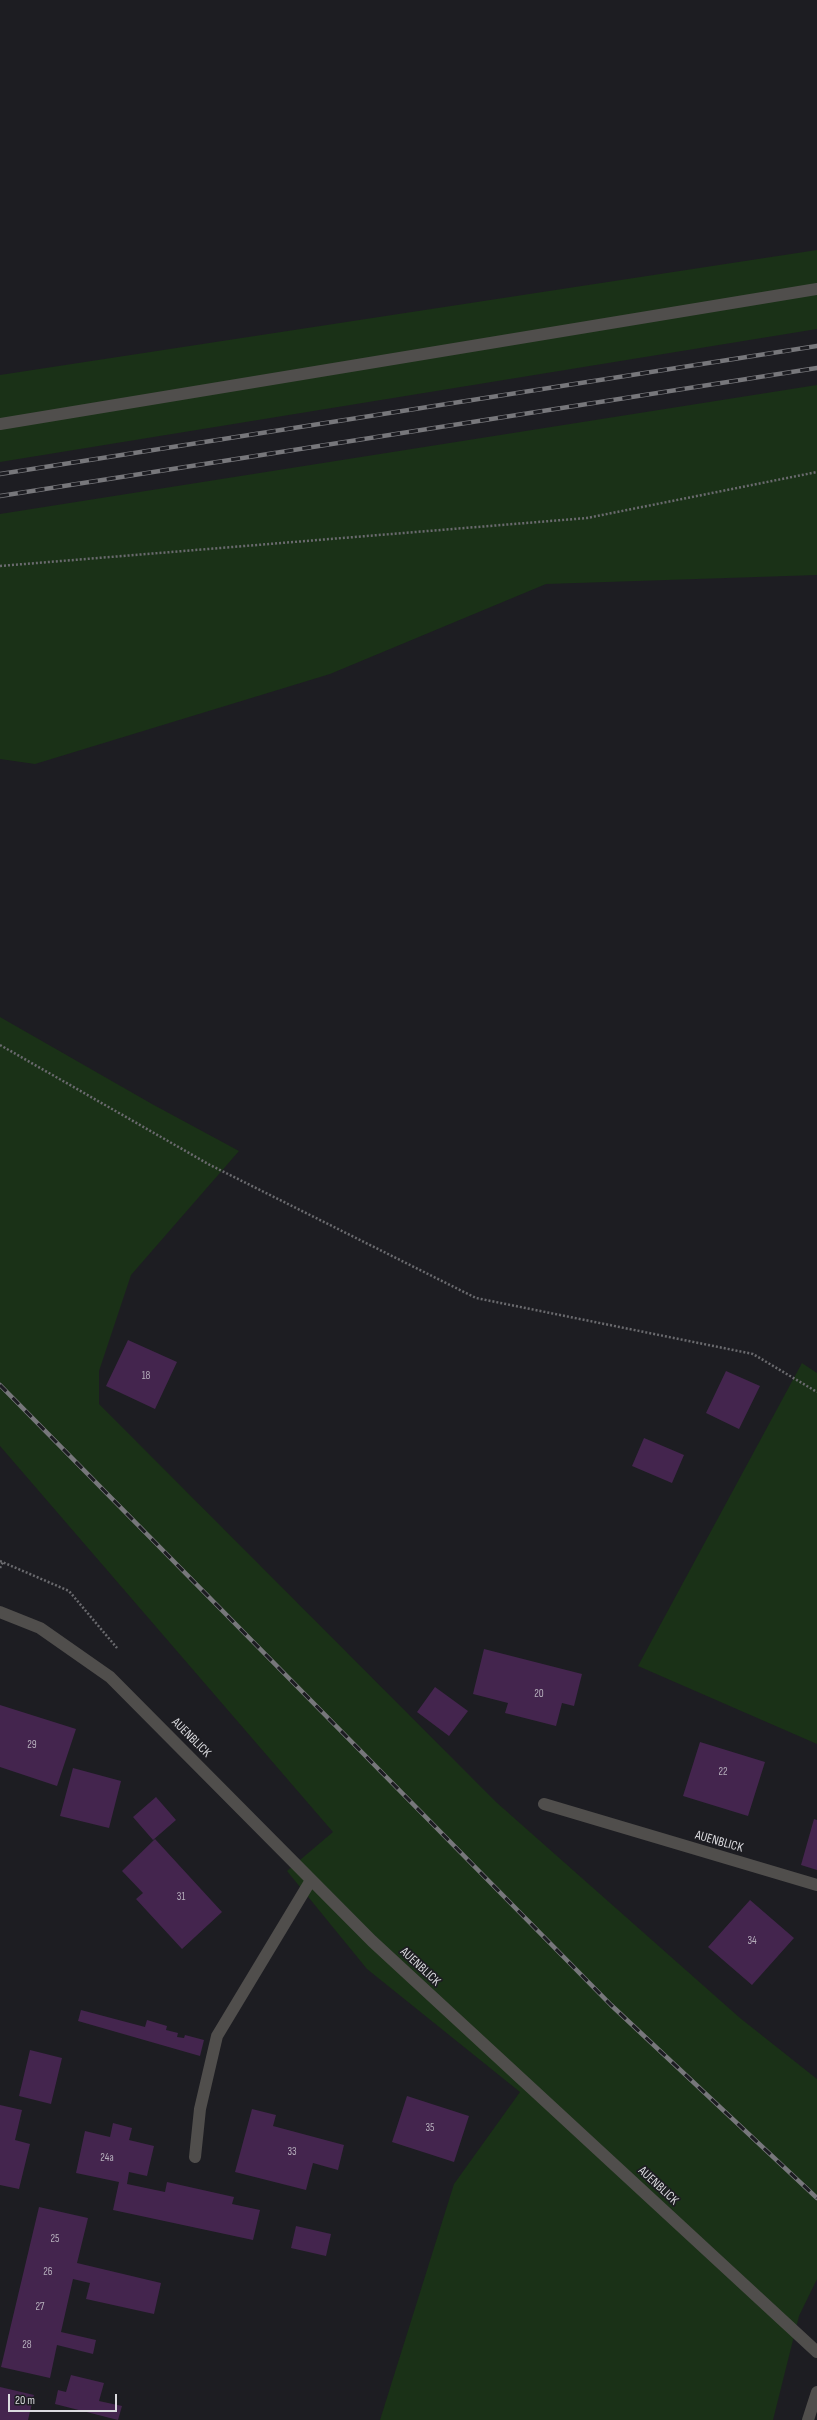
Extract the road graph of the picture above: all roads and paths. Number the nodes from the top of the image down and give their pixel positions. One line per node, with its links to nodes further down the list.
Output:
1 (817, 289): 2 (street)
2 (0, 424)
3 (817, 472): 4 (path)
4 (0, 566)
5 (0, 1045): 6 (path)
6 (817, 1392)
7 (3, 1562): 8 (path)
8 (0, 1568)
9 (0, 1612): 11 (street, AUENBLICK)
10 (544, 1804): 12 (street, AUENBLICK)
11 (311, 1880): 13 (street); 14 (street, AUENBLICK)
12 (817, 1885)
13 (195, 2157)
14 (817, 2352)
15 (817, 2392): 16 (street)
16 (808, 2420)

